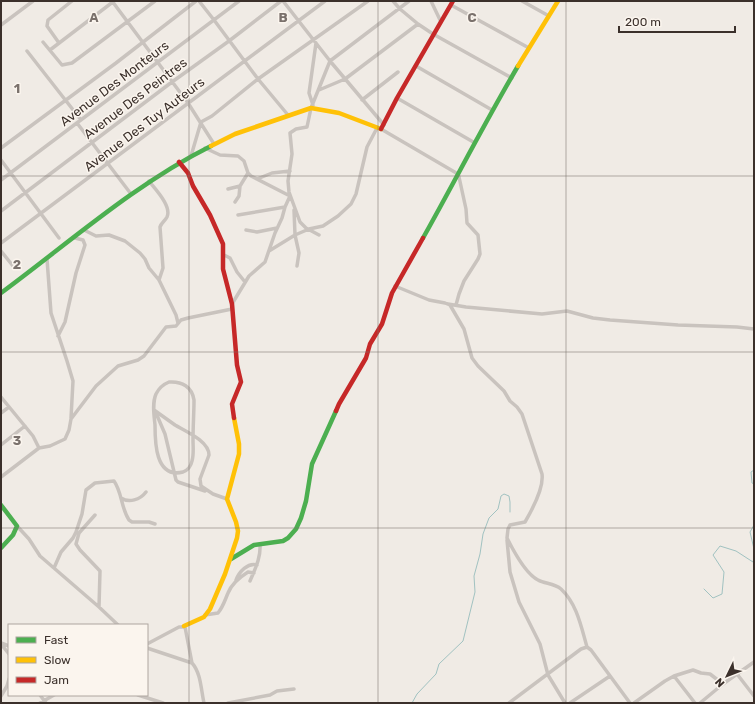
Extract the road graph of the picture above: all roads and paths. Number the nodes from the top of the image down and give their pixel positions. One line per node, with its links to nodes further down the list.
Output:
1 (33, 1): 23 (street)
2 (72, 1): 28 (street)
3 (113, 1): 20 (street); 28 (street)
4 (155, 1): 20 (street)
5 (197, 1): 18 (street); 29 (street)
6 (239, 1): 18 (street, Avenue Des Monteurs)
7 (282, 1): 19 (street); 25 (street, Avenue Des Peintres)
8 (324, 1): 19 (street, Avenue Des Tuy Auteurs)
9 (368, 1): 26 (street)
10 (393, 1): 16 (street)
11 (409, 1): 16 (street)
12 (431, 1): 21 (street)
13 (522, 1): 17 (street)
14 (558, 1): 17 (street)
15 (452, 3): 21 (street); 30 (street)
16 (400, 9): 22 (street); 34 (street)
17 (549, 16): 30 (street)
18 (214, 20): 25 (street); 35 (street, Avenue Des Monteurs)
19 (298, 20): 26 (street); 33 (street, Avenue Des Tuy Auteurs)
20 (128, 22): 29 (street); 31 (street)
21 (441, 22): 24 (street)
22 (418, 24): 24 (street); 39 (street)
23 (1, 25)
24 (433, 34): 36 (street); 38 (street)
25 (229, 41): 33 (street); 41 (street, Avenue Des Peintres)
26 (315, 41): 34 (street); 40 (street); 47 (street)
27 (43, 42): 31 (street)
28 (59, 43): 31 (street)
29 (142, 43): 35 (street); 44 (street)
30 (529, 48): 38 (street)
31 (50, 50)
32 (27, 51): 44 (street)
33 (244, 61): 40 (street); 46 (street, Avenue Des Tuy Auteurs)
34 (330, 61): 39 (street); 42 (street)
35 (158, 63): 41 (street); 50 (street, Avenue Des Monteurs)
36 (416, 66): 43 (street); 48 (street)
37 (398, 72): 45 (street)
38 (512, 78): 48 (street)
39 (345, 79): 42 (street); 45 (street)
40 (258, 80): 49 (street); 51 (street)
41 (172, 82): 46 (street); 54 (street, Avenue Des Peintres)
42 (319, 90): 47 (street)
43 (397, 98): 53 (street); 55 (street)
44 (66, 100): 50 (street); 57 (street)
45 (362, 100): 53 (street)
46 (188, 104): 51 (street); 62 (street, Avenue Des Tuy Auteurs)
47 (312, 107): 49 (street); 53 (street); 63 (street)
48 (492, 110): 55 (street)
49 (288, 115): 56 (street)
50 (81, 120): 52 (street, Avenue Des Monteurs)
51 (201, 122): 56 (street); 59 (street)
52 (77, 123): 54 (street); 64 (street, Avenue Des Monteurs)
53 (381, 128): 66 (street); 82 (street)
54 (92, 142): 62 (street); 72 (street, Avenue Des Peintres)
55 (475, 143): 66 (street)
56 (214, 144): 58 (street)
57 (1, 148)
58 (205, 148): 59 (street); 65 (street)
59 (191, 156): 61 (street)
60 (1, 160): 64 (street)
61 (179, 162): 69 (street); 92 (street)
62 (108, 163): 73 (street); 79 (street, Avenue Des Tuy Auteurs)
63 (290, 171): 67 (street); 74 (street)
64 (10, 173): 68 (street, Avenue Des Monteurs); 72 (street)
65 (248, 173): 67 (street); 70 (street)
66 (458, 174): 98 (street); 101 (street)
67 (256, 179): 74 (street)
68 (1, 180)
69 (149, 181): 73 (street); 96 (street)
70 (240, 186): 71 (street); 75 (street)
71 (228, 189)
72 (25, 193): 78 (street, Avenue Des Peintres); 79 (street)
73 (131, 194): 83 (street)
74 (290, 196): 76 (street); 77 (street)
75 (234, 202)
76 (293, 205): 82 (street); 85 (street)
77 (285, 206): 80 (street); 81 (street)
78 (1, 211)
79 (40, 214): 87 (street); 89 (street, Avenue Des Tuy Auteurs)
80 (238, 215)
81 (277, 228): 84 (street); 90 (street)
82 (309, 229): 85 (street); 86 (street)
83 (84, 230): 88 (street); 96 (street)
84 (246, 230)
85 (295, 234): 90 (street); 95 (street)
86 (319, 235)
87 (58, 238)
88 (75, 238): 93 (street); 105 (street)
89 (1, 243)
90 (269, 251): 97 (street)
91 (1, 252): 94 (street)
92 (224, 255): 97 (street); 102 (street)
93 (47, 260): 99 (street); 105 (street)
94 (13, 266)
95 (297, 266)
96 (159, 280): 103 (street)
97 (245, 282): 102 (street)
98 (395, 286): 100 (street); 126 (street)
99 (1, 293)
100 (448, 304): 101 (street); 125 (street)
101 (456, 305): 104 (street)
102 (232, 306): 103 (street); 120 (street)
103 (178, 323): 110 (street)
104 (754, 329)
105 (58, 336): 110 (street)
106 (1, 397): 107 (street)
107 (9, 408): 109 (street); 111 (street)
108 (154, 410): 112 (street); 112 (street); 115 (street); 115 (street)
109 (1, 413)
110 (71, 419): 114 (street)
111 (25, 426): 113 (street); 114 (street)
112 (193, 435): 115 (street); 118 (street)
113 (1, 445)
114 (39, 448): 116 (street)
115 (175, 472): 118 (street)
116 (1, 477)
117 (146, 492): 119 (street)
118 (208, 492): 120 (street)
119 (120, 497): 123 (street); 130 (street)
120 (227, 498): 128 (street)
121 (2, 508): 124 (street)
122 (95, 515): 134 (street)
123 (155, 524)
124 (17, 526): 127 (street); 130 (street)
125 (507, 538): 140 (street); 146 (street)
126 (260, 544): 128 (street); 129 (street)
127 (1, 548)
128 (231, 559): 135 (street)
129 (257, 565): 131 (street); 132 (street)
130 (54, 568): 134 (street)
131 (254, 573): 132 (street); 133 (street)
132 (236, 581): 135 (street)
133 (250, 581)
134 (99, 607): 136 (street)
135 (206, 615): 137 (street)
136 (117, 624)
137 (184, 626): 139 (street); 144 (street)
138 (1, 643): 142 (street)
139 (148, 644)
140 (588, 647): 146 (street); 147 (street)
141 (148, 648): 144 (street)
142 (8, 653)
143 (754, 662): 145 (street)
144 (192, 663): 158 (street)
145 (737, 674): 150 (street); 154 (street)
146 (548, 675): 160 (street); 161 (street)
147 (610, 676): 162 (street); 163 (street)
148 (674, 676): 150 (street); 164 (street); 165 (street)
149 (8, 682): 152 (street)
150 (722, 684): 166 (street)
151 (294, 689): 159 (street)
152 (1, 696)
153 (141, 696): 157 (street)
154 (754, 696)
155 (45, 702): 156 (street)
156 (40, 703)
157 (163, 703)
158 (204, 703)
159 (228, 703)
160 (509, 703)
161 (565, 703)
162 (570, 703)
163 (630, 703)
164 (634, 703)
165 (695, 703)
166 (700, 703)

